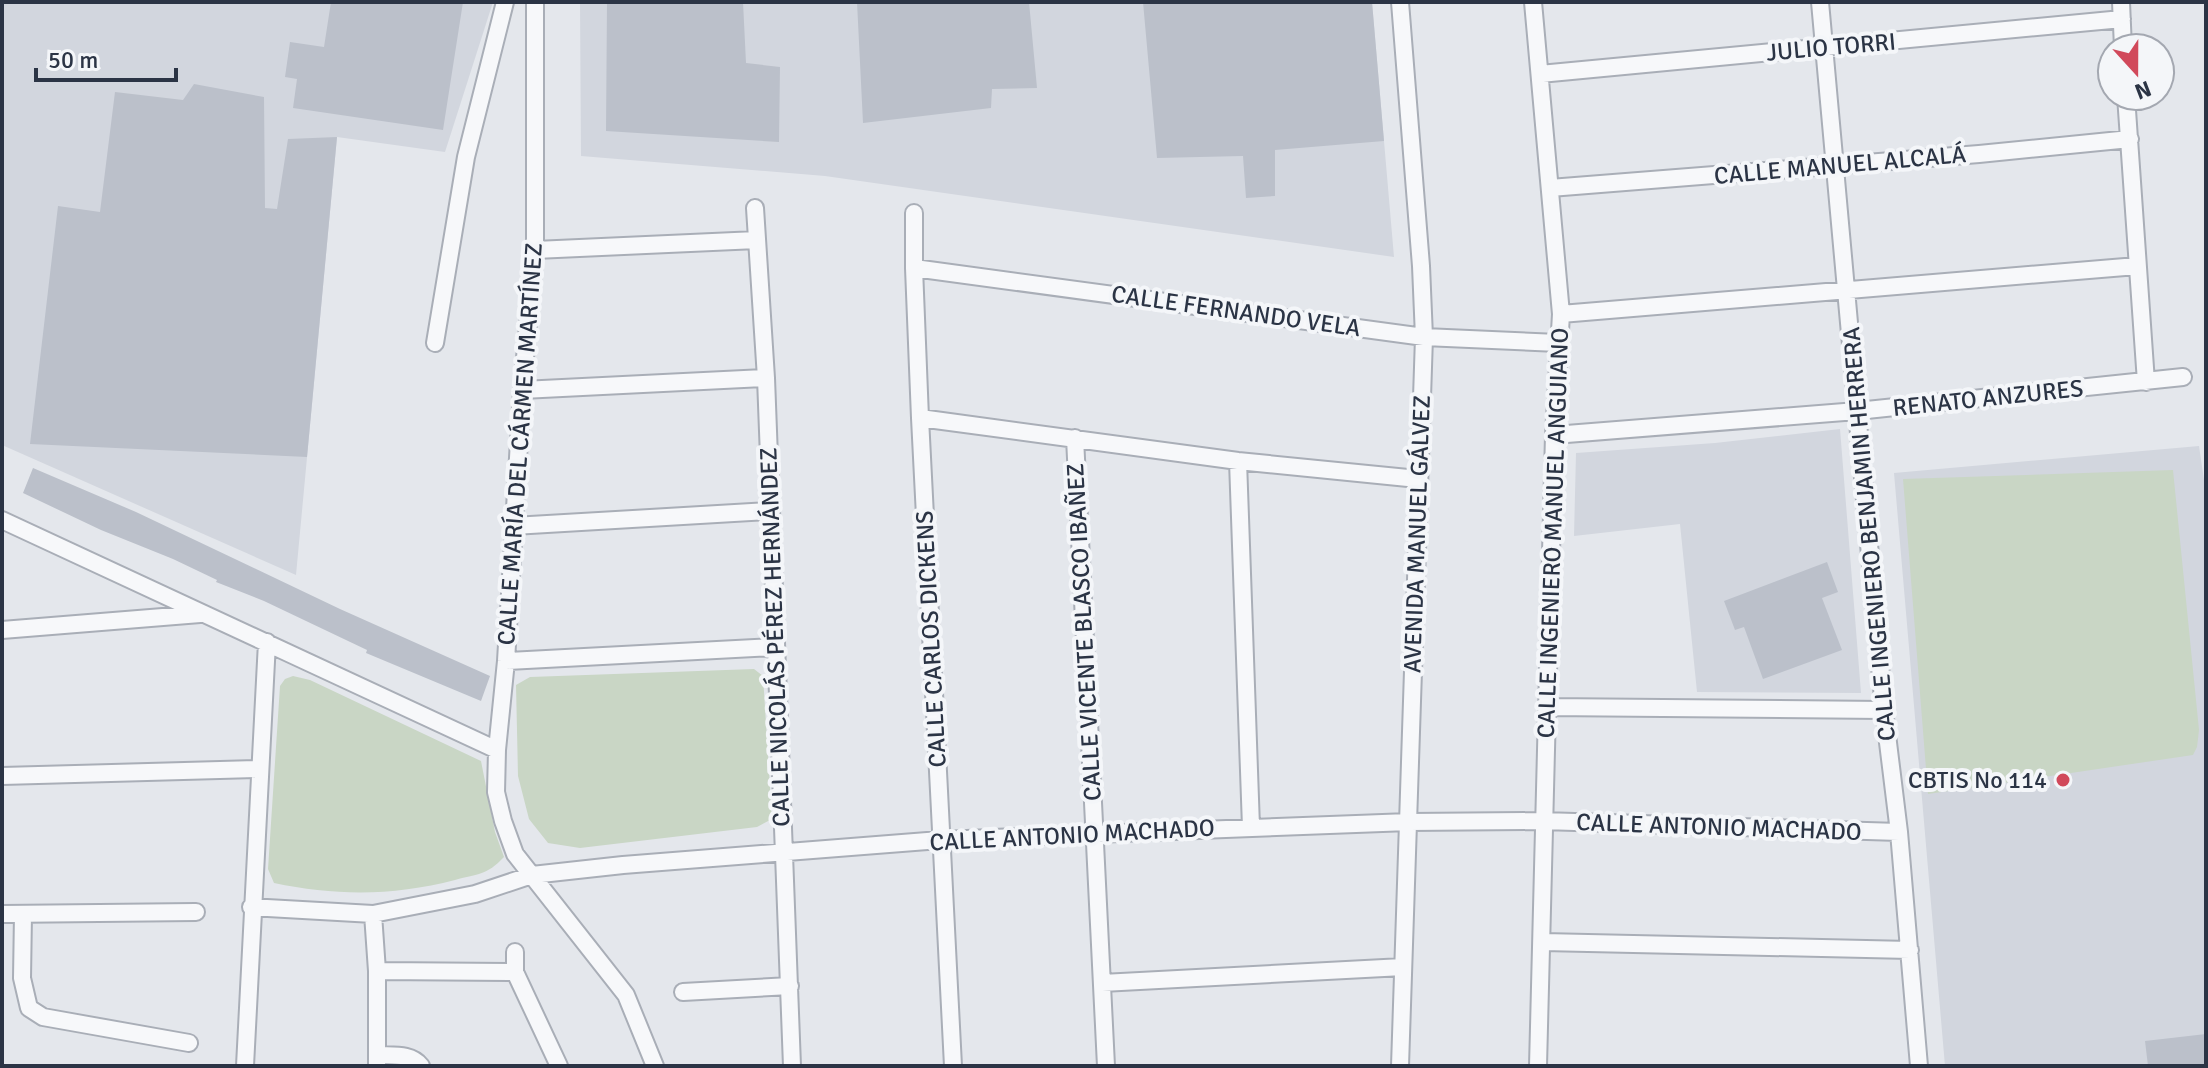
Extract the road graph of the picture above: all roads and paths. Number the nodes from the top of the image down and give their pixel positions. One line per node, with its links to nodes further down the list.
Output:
1 (505, 2): 23 (street)
2 (535, 2): 17 (street, CALLE MARÍA DEL CÁRMEN MARTÍNEZ)
3 (1400, 2): 22 (street, AVENIDA MANUEL GÁLVEZ)
4 (1533, 2): 9 (street, CALLE INGENIERO MANUEL ANGUIANO)
5 (1820, 2): 8 (street, CALLE INGENIERO BENJAMIN HERRERA)
6 (2122, 10): 7 (street); 8 (street, JULIO TORRI)
7 (2123, 32)
8 (1824, 47): 9 (street, JULIO TORRI); 12 (street, CALLE INGENIERO BENJAMIN HERRERA)
9 (1540, 74): 13 (street, CALLE INGENIERO MANUEL ANGUIANO)
10 (2127, 112): 11 (street)
11 (2130, 139): 12 (street, CALLE MANUEL ALCALÁ); 18 (street)
12 (1836, 166): 13 (street, CALLE MANUEL ALCALÁ); 20 (street, CALLE INGENIERO BENJAMIN HERRERA)
13 (1550, 188): 21 (street, CALLE INGENIERO MANUEL ANGUIANO)
14 (755, 208): 16 (street, CALLE NICOLÁS PÉREZ HERNÁNDEZ)
15 (914, 213): 19 (street, CALLE CARLOS DICKENS)
16 (757, 240): 17 (street); 26 (street, CALLE NICOLÁS PÉREZ HERNÁNDEZ)
17 (535, 250): 28 (street, CALLE MARÍA DEL CÁRMEN MARTÍNEZ)
18 (2137, 266): 20 (street); 27 (street)
19 (914, 268): 22 (street, CALLE FERNANDO VELA); 30 (street, CALLE CARLOS DICKENS)
20 (1847, 290): 21 (street); 29 (street, CALLE INGENIERO BENJAMIN HERRERA)
21 (1561, 314): 24 (street, CALLE INGENIERO MANUEL ANGUIANO)
22 (1424, 337): 24 (street, CALLE FERNANDO VELA); 34 (street, AVENIDA MANUEL GÁLVEZ)
23 (435, 343)
24 (1558, 343): 31 (street, CALLE INGENIERO MANUEL ANGUIANO)
25 (2183, 377): 27 (street, RENATO ANZURES)
26 (766, 378): 28 (street); 35 (street, CALLE NICOLÁS PÉREZ HERNÁNDEZ)
27 (2146, 382): 29 (street, RENATO ANZURES)
28 (522, 390): 37 (street, CALLE MARÍA DEL CÁRMEN MARTÍNEZ)
29 (1857, 411): 31 (street, RENATO ANZURES); 44 (street, CALLE INGENIERO BENJAMIN HERRERA)
30 (920, 418): 32 (street); 53 (street, CALLE CARLOS DICKENS)
31 (1554, 435): 43 (street, CALLE INGENIERO MANUEL ANGUIANO)
32 (1075, 438): 33 (street); 52 (street, CALLE VICENTE BLASCO IBAÑEZ)
33 (1238, 461): 34 (street); 50 (street)
34 (1418, 479): 49 (street, AVENIDA MANUEL GÁLVEZ)
35 (770, 511): 37 (street); 41 (street, CALLE NICOLÁS PÉREZ HERNÁNDEZ)
36 (2, 520): 38 (street)
37 (513, 526): 42 (street, CALLE MARÍA DEL CÁRMEN MARTÍNEZ)
38 (203, 613): 39 (street); 40 (street)
39 (2, 630)
40 (267, 642): 45 (street); 46 (street)
41 (775, 647): 42 (street); 54 (street, CALLE NICOLÁS PÉREZ HERNÁNDEZ)
42 (506, 661): 45 (street, CALLE MARÍA DEL CÁRMEN MARTÍNEZ)
43 (1547, 707): 44 (street); 48 (street, CALLE INGENIERO MANUEL ANGUIANO)
44 (1884, 710): 51 (street, CALLE INGENIERO BENJAMIN HERRERA)
45 (497, 750): 55 (street, CALLE MARÍA DEL CÁRMEN MARTÍNEZ)
46 (258, 769): 47 (street); 56 (street)
47 (2, 776)
48 (1542, 821): 49 (street, CALLE ANTONIO MACHADO); 51 (street, CALLE ANTONIO MACHADO); 61 (street, CALLE INGENIERO MANUEL ANGUIANO)
49 (1409, 822): 50 (street, CALLE ANTONIO MACHADO); 64 (street, AVENIDA MANUEL GÁLVEZ)
50 (1251, 827): 52 (street, CALLE ANTONIO MACHADO)
51 (1899, 832): 62 (street, CALLE INGENIERO BENJAMIN HERRERA)
52 (1093, 834): 53 (street, CALLE ANTONIO MACHADO); 67 (street, CALLE VICENTE BLASCO IBAÑEZ)
53 (940, 840): 54 (street, CALLE ANTONIO MACHADO); 77 (street, CALLE CARLOS DICKENS)
54 (783, 852): 55 (street, CALLE ANTONIO MACHADO); 68 (street, CALLE NICOLÁS PÉREZ HERNÁNDEZ)
55 (532, 875): 60 (street, CALLE ANTONIO MACHADO); 75 (street, CALLE MARÍA DEL CÁRMEN MARTÍNEZ)
56 (251, 907): 60 (street, CALLE ANTONIO MACHADO); 72 (street)
57 (196, 912): 59 (street)
58 (2, 914): 59 (street)
59 (23, 914): 70 (street)
60 (373, 914): 65 (street)
61 (1543, 942): 62 (street); 80 (street, CALLE INGENIERO MANUEL ANGUIANO)
62 (1910, 950): 81 (street, CALLE INGENIERO BENJAMIN HERRERA)
63 (515, 952): 66 (street)
64 (1403, 967): 67 (street); 79 (street, AVENIDA MANUEL GÁLVEZ)
65 (377, 971): 66 (street); 71 (street)
66 (515, 972): 74 (street)
67 (1102, 983): 78 (street, CALLE VICENTE BLASCO IBAÑEZ)
68 (790, 986): 69 (street); 76 (street, CALLE NICOLÁS PÉREZ HERNÁNDEZ)
69 (683, 992)
70 (189, 1043)
71 (377, 1061): 73 (street)
72 (245, 1066)
73 (421, 1066)
74 (559, 1066)
75 (655, 1066)
76 (792, 1066)
77 (953, 1066)
78 (1106, 1066)
79 (1400, 1066)
80 (1538, 1066)
81 (1919, 1066)

